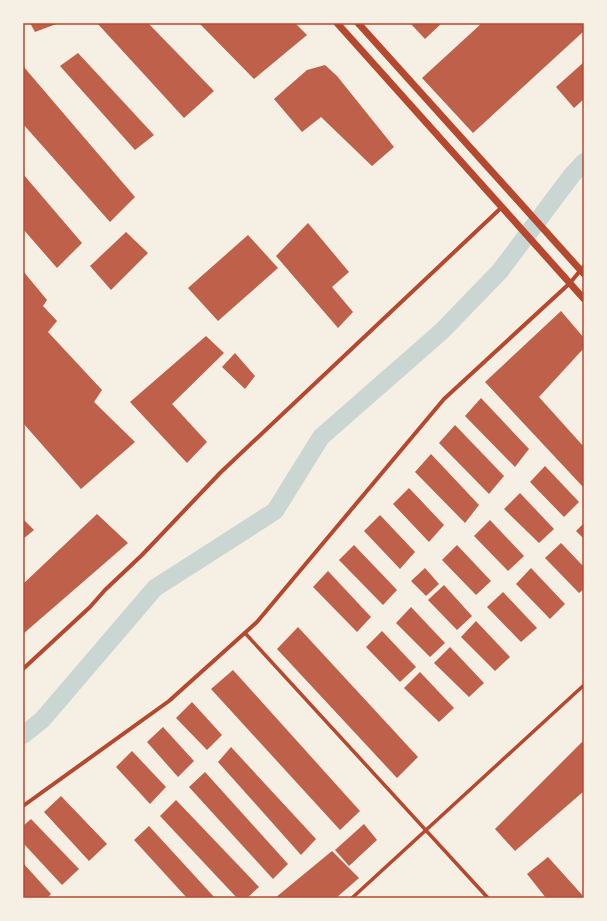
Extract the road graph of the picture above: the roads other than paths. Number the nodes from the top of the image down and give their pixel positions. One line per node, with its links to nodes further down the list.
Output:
1 (337, 23): 3 (main road)
2 (358, 23): 4 (main road)
3 (502, 207): 5 (main road); 8 (street)
4 (583, 270): 5 (street)
5 (570, 284): 6 (main road); 7 (street)
6 (584, 299)
7 (245, 633): 10 (street); 11 (street)
8 (23, 669)
9 (584, 685): 11 (street)
10 (23, 806)
11 (426, 830): 12 (street); 13 (street)
12 (352, 898)
13 (488, 898)

